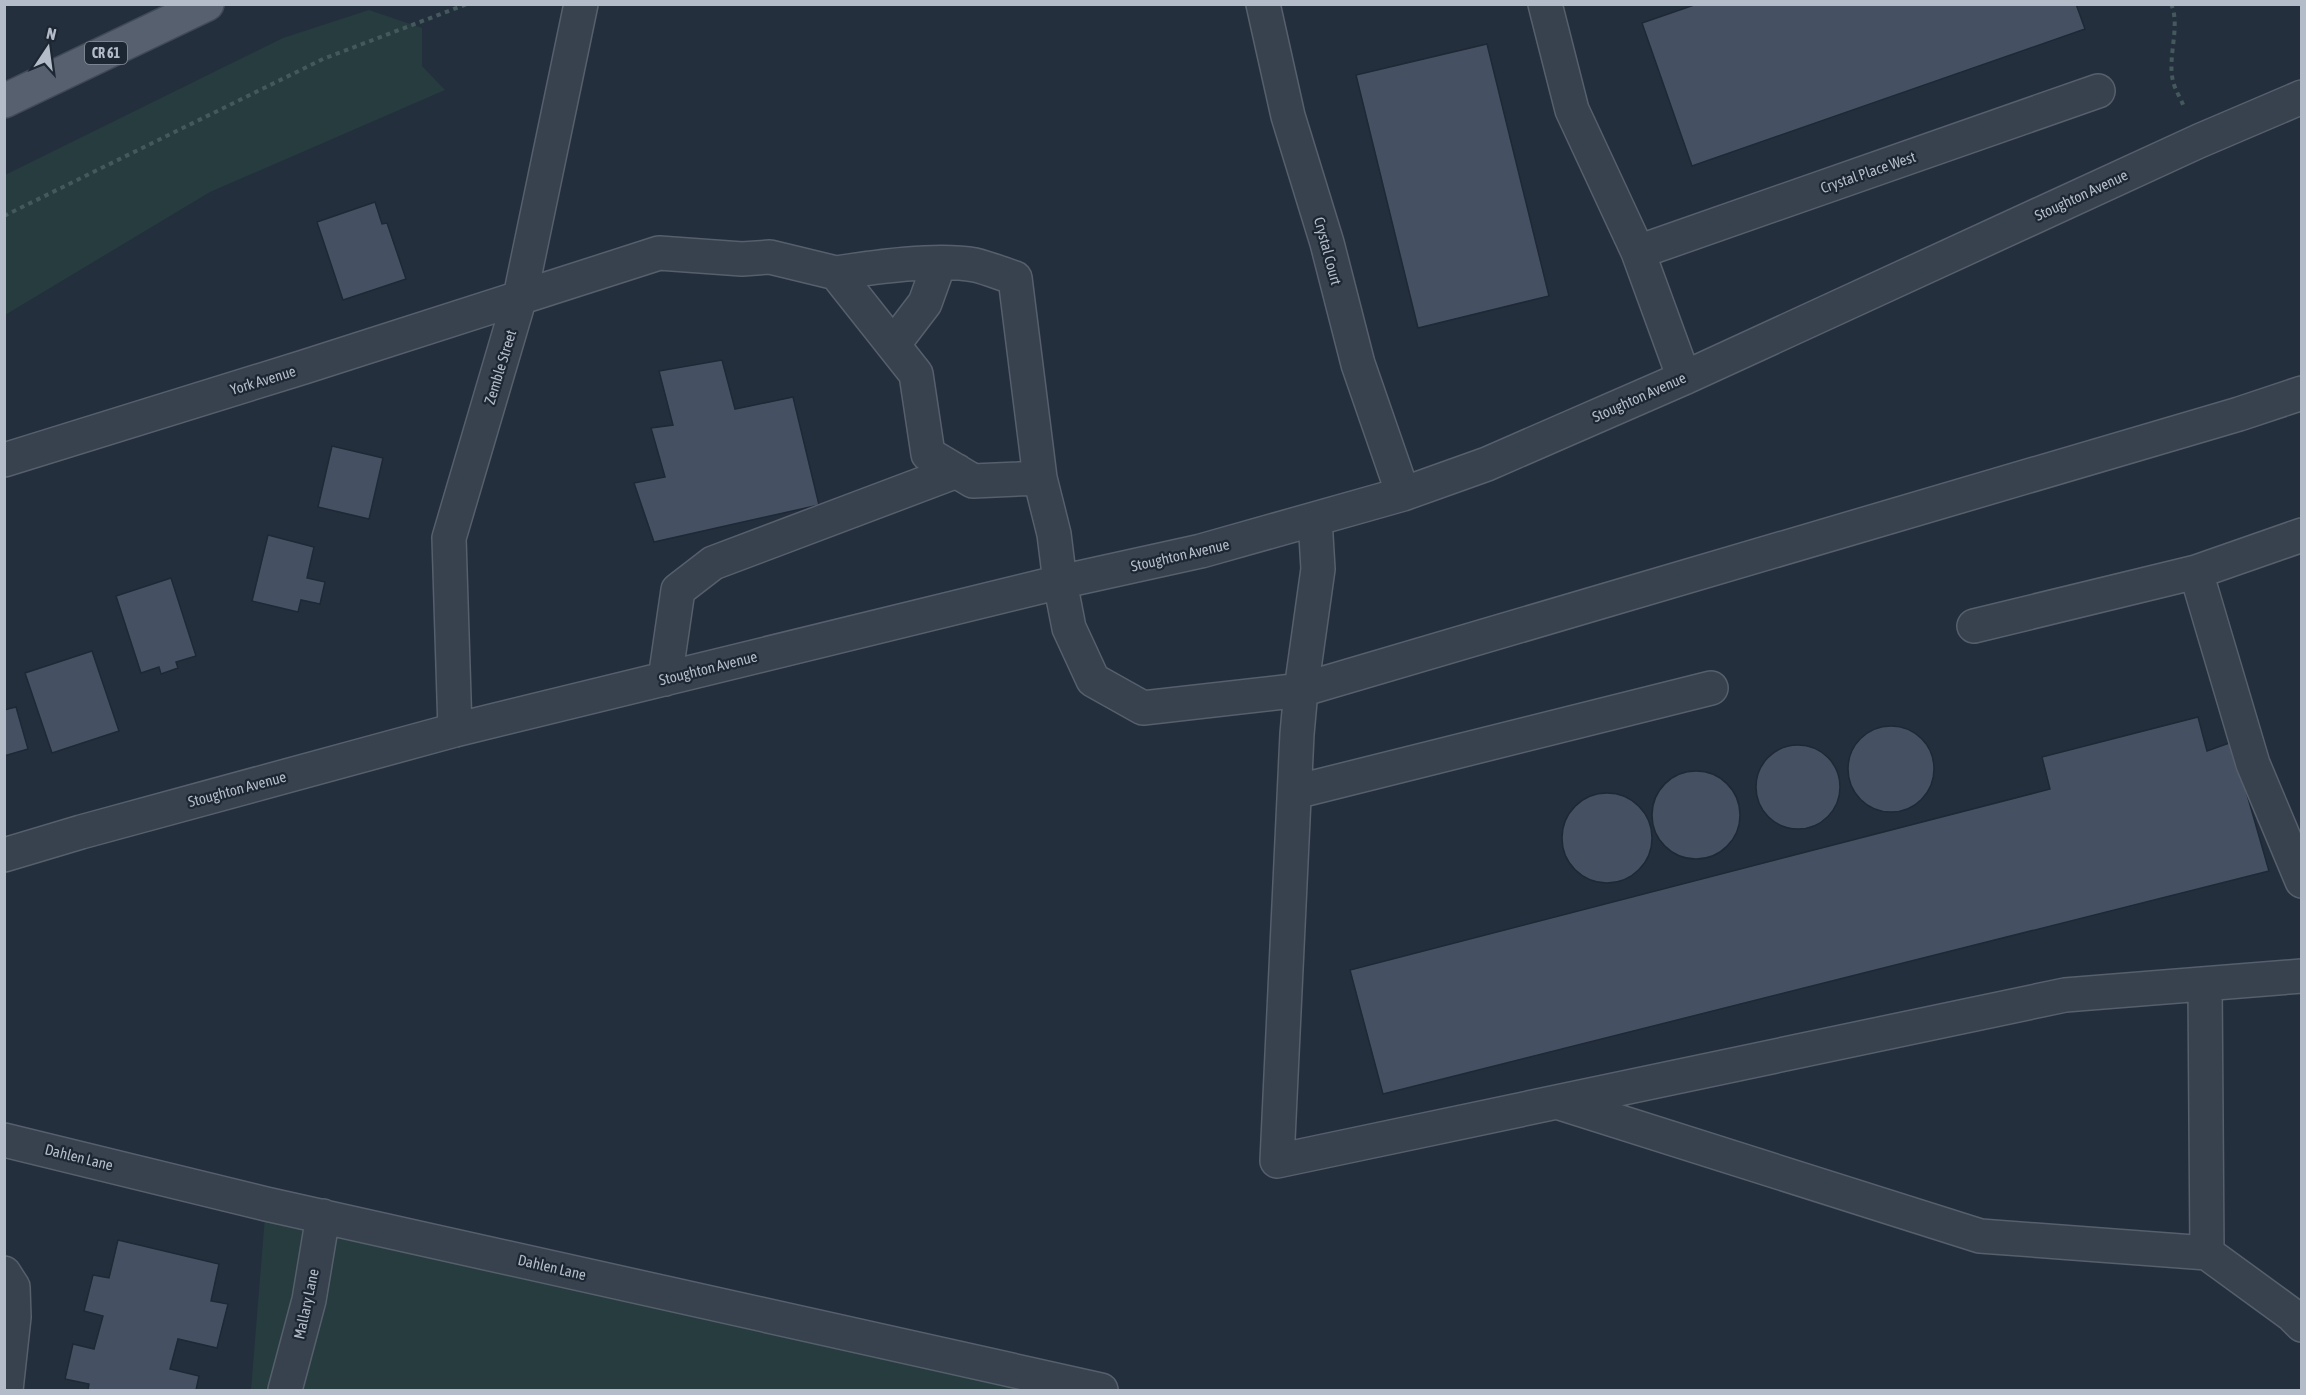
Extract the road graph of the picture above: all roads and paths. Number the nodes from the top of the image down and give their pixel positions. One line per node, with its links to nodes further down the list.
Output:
1 (207, 4): 9 (main road, CR 61)
2 (467, 4): 11 (path)
3 (581, 4): 15 (street, Zemble Street)
4 (1263, 4): 22 (street, Crystal Court)
5 (1545, 4): 12 (street)
6 (2171, 4): 10 (path)
7 (2098, 92): 12 (street, Crystal Place West)
8 (2301, 97): 10 (street, Stoughton Avenue)
9 (4, 101)
10 (2199, 141): 17 (street, Stoughton Avenue)
11 (4, 216)
12 (1638, 252): 17 (street)
13 (939, 264): 14 (street); 16 (street); 21 (street)
14 (836, 273): 15 (street, York Avenue); 16 (street)
15 (520, 297): 19 (street, York Avenue); 31 (street, Zemble Street)
16 (893, 345): 20 (street)
17 (1684, 378): 22 (street, Stoughton Avenue)
18 (2301, 393): 30 (street)
19 (4, 460)
20 (957, 471): 21 (street); 28 (street)
21 (1040, 478): 26 (street)
22 (1403, 494): 23 (street, Stoughton Avenue)
23 (1315, 519): 26 (street, Stoughton Avenue); 30 (street)
24 (2301, 535): 25 (street)
25 (2196, 572): 27 (street); 34 (street)
26 (1060, 582): 28 (street, Stoughton Avenue); 30 (street)
27 (1974, 626)
28 (665, 679): 31 (street, Stoughton Avenue)
29 (1711, 688): 32 (street)
30 (1301, 690): 32 (street)
31 (454, 730): 33 (street, Stoughton Avenue)
32 (1295, 792): 37 (street)
33 (4, 855)
34 (2301, 881)
35 (2301, 976): 36 (street)
36 (2205, 984): 37 (street); 40 (street)
37 (1558, 1102): 40 (street)
38 (4, 1140): 39 (street, Dahlen Lane)
39 (323, 1216): 44 (street, Mallary Lane); 45 (street, Dahlen Lane)
40 (2207, 1253): 42 (street)
41 (4, 1273): 43 (street)
42 (2298, 1318)
43 (6, 1390)
44 (285, 1390)
45 (1101, 1390)

